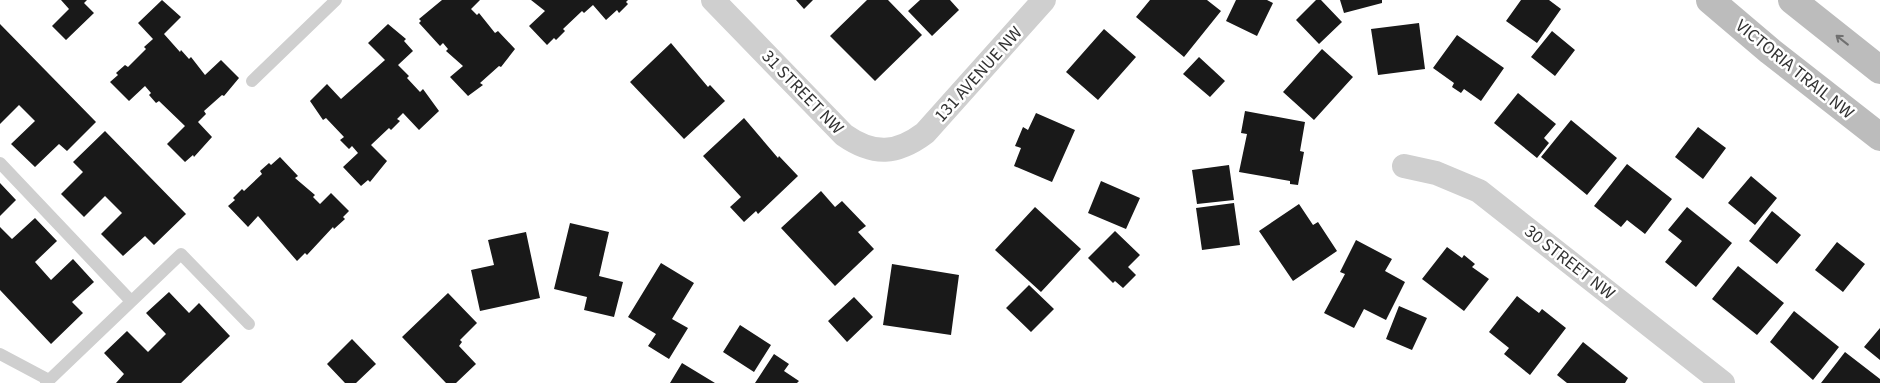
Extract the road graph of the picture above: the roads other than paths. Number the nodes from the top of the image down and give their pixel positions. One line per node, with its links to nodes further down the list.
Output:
1 (336, 0): 7 (lane)
2 (713, 0): 9 (street, 31 STREET NW)
3 (1044, 0): 9 (street, 131 AVENUE NW)
4 (1710, 0): 8 (main road, VICTORIA TRAIL NW)
5 (1792, 0): 6 (main road, one-way to 5)
6 (1880, 70)
7 (252, 81)
8 (1880, 137)
9 (909, 145)
10 (0, 163): 12 (lane)
11 (1404, 166): 16 (street, 30 STREET NW)
12 (131, 301): 13 (lane); 15 (lane)
13 (249, 324)
14 (0, 354): 15 (lane)
15 (47, 382)
16 (1723, 383)

